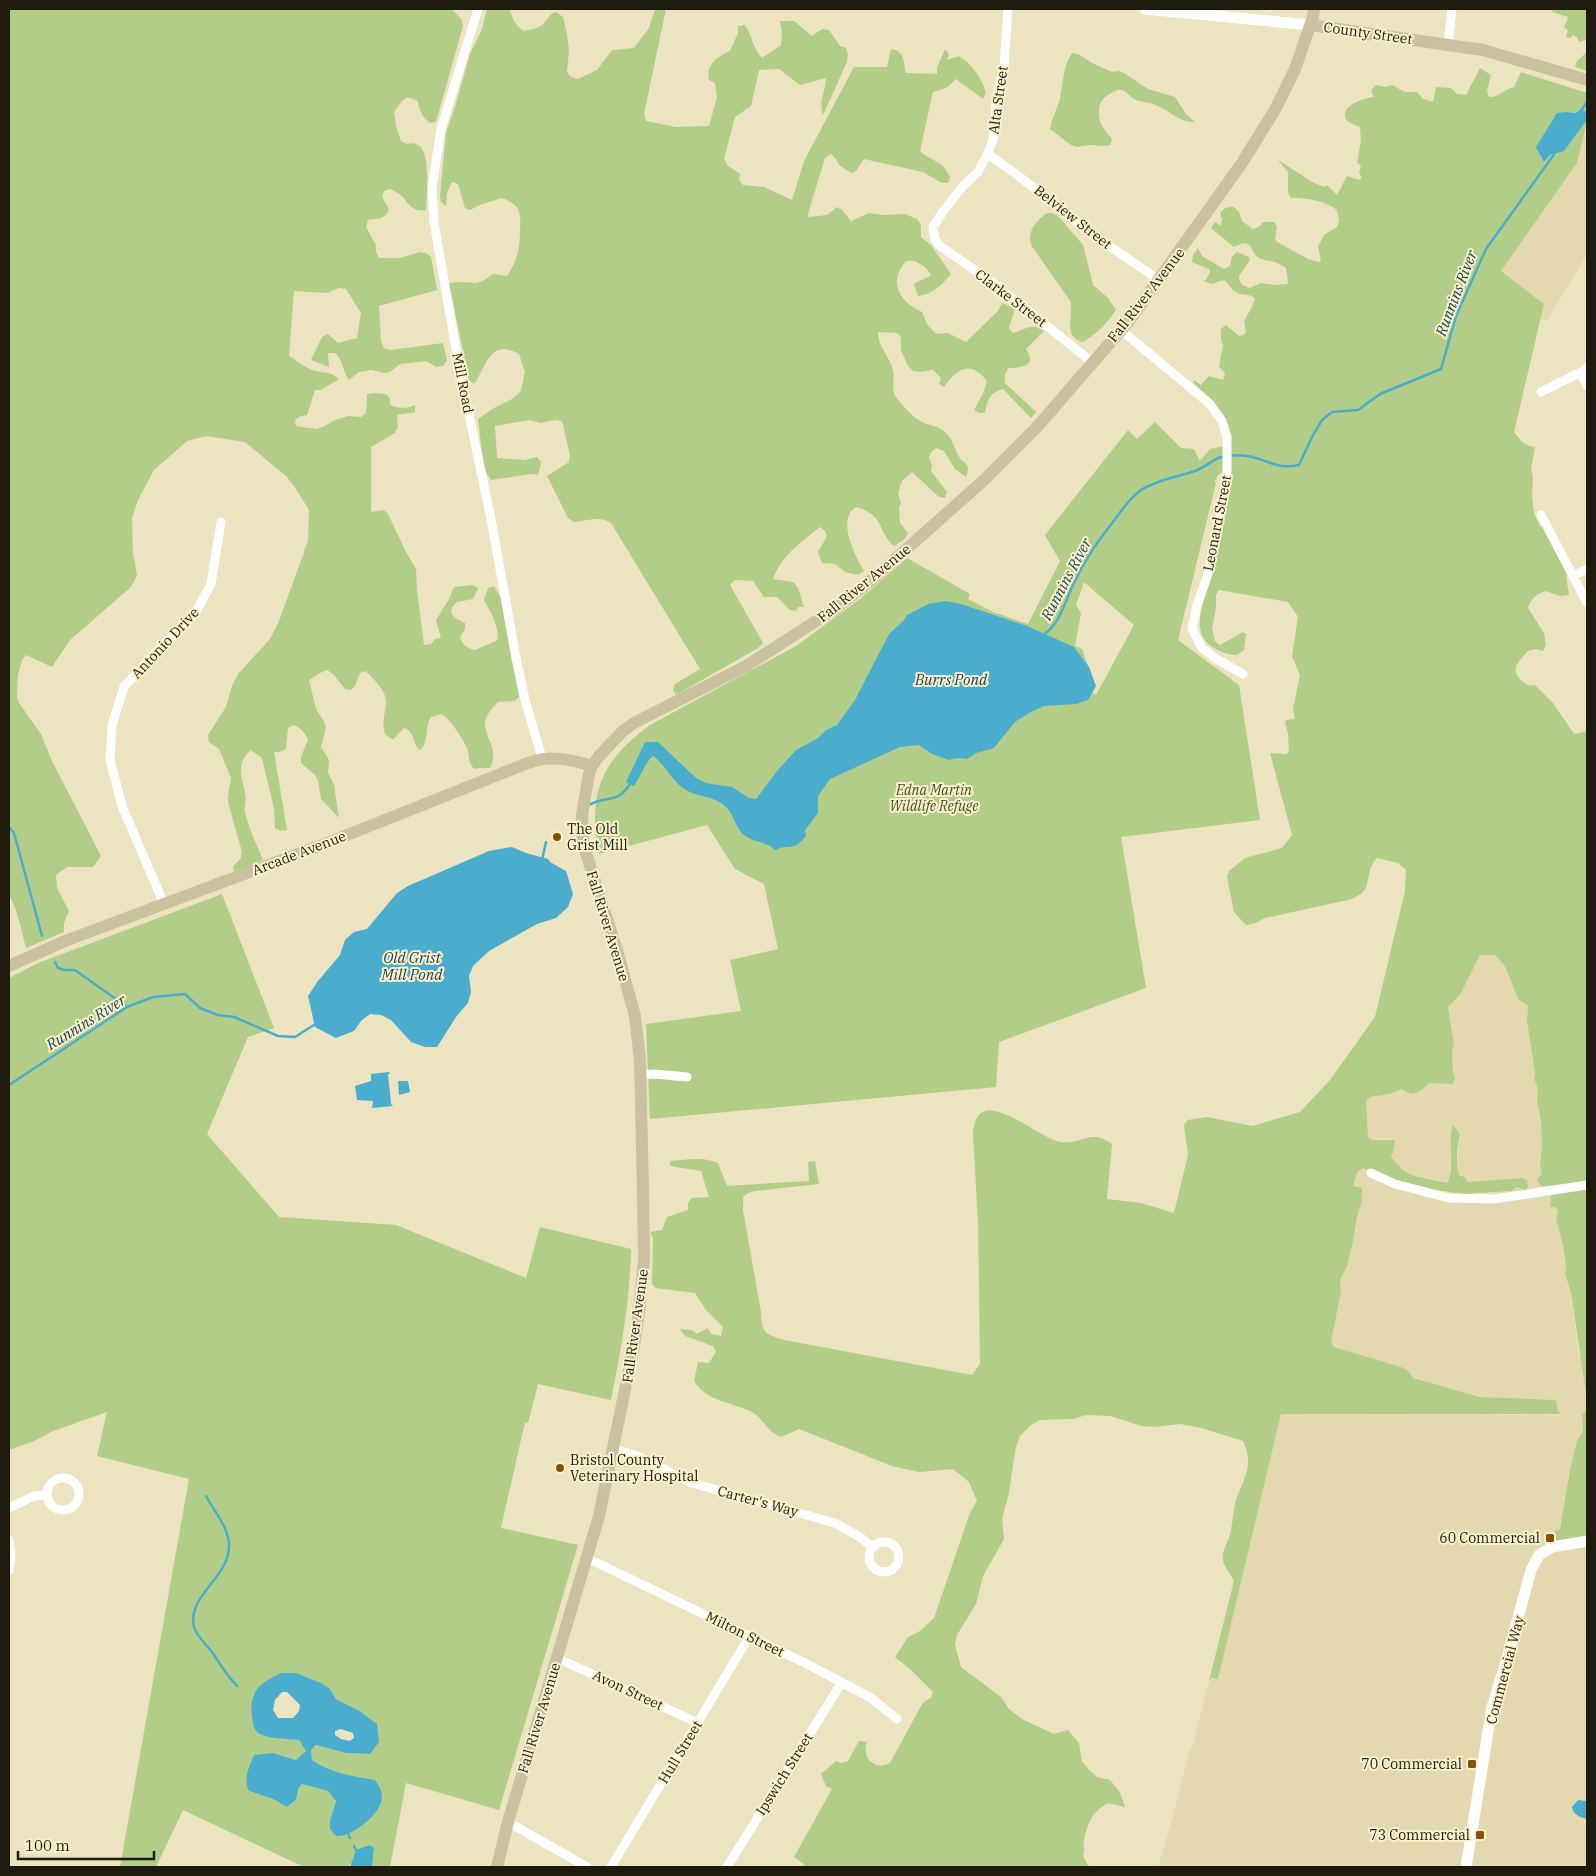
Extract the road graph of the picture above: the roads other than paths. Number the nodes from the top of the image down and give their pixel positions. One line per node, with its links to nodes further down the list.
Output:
1 (478, 9): 23 (street, Mill Road)
2 (1008, 9): 9 (street, Alta Street)
3 (1145, 9): 6 (street, County Street)
4 (1314, 9): 6 (main road, Fall River Avenue)
5 (1452, 9): 7 (street)
6 (1310, 25): 7 (main road, County Street); 11 (main road, Fall River Avenue)
7 (1448, 45): 8 (main road, County Street)
8 (1587, 80)
9 (988, 154): 10 (street, Alta Street); 11 (street, Belview Street)
10 (934, 232): 13 (street, Clarke Street)
11 (1160, 280): 12 (main road, Fall River Avenue)
12 (1121, 330): 13 (main road, Fall River Avenue); 22 (street, Leonard Street)
13 (1093, 363): 24 (main road, Fall River Avenue)
14 (1585, 369): 15 (street); 16 (street)
15 (1587, 386)
16 (1541, 392)
17 (1541, 515): 20 (street)
18 (221, 522): 25 (street, Antonio Drive)
19 (1587, 569): 20 (street)
20 (1573, 576): 21 (street)
21 (1587, 603)
22 (1243, 674)
23 (542, 758): 24 (main road, Arcade Avenue); 25 (main road, Arcade Avenue)
24 (592, 766): 27 (main road, Fall River Avenue)
25 (164, 904): 26 (main road, Arcade Avenue)
26 (9, 966)
27 (640, 1075): 28 (street); 31 (main road, Fall River Avenue)
28 (687, 1077)
29 (1371, 1173): 30 (street)
30 (1587, 1185)
31 (614, 1449): 36 (street, Carter's Way); 37 (main road, Fall River Avenue)
32 (47, 1495): 33 (street)
33 (9, 1508)
34 (9, 1540): 38 (street)
35 (1587, 1541): 49 (street, Commercial Way)
36 (873, 1548)
37 (587, 1558): 39 (street, Milton Street); 40 (main road, Fall River Avenue)
38 (9, 1570)
39 (749, 1636): 41 (street, Milton Street); 43 (street, Hull Street)
40 (557, 1658): 43 (street, Avon Street); 44 (main road, Fall River Avenue)
41 (842, 1682): 42 (street, Milton Street); 48 (street, Ipswich Street)
42 (897, 1718)
43 (698, 1723): 47 (street, Hull Street)
44 (508, 1822): 45 (main road, Fall River Avenue); 46 (street)
45 (497, 1867)
46 (587, 1867)
47 (611, 1867)
48 (727, 1867)
49 (1466, 1867)

